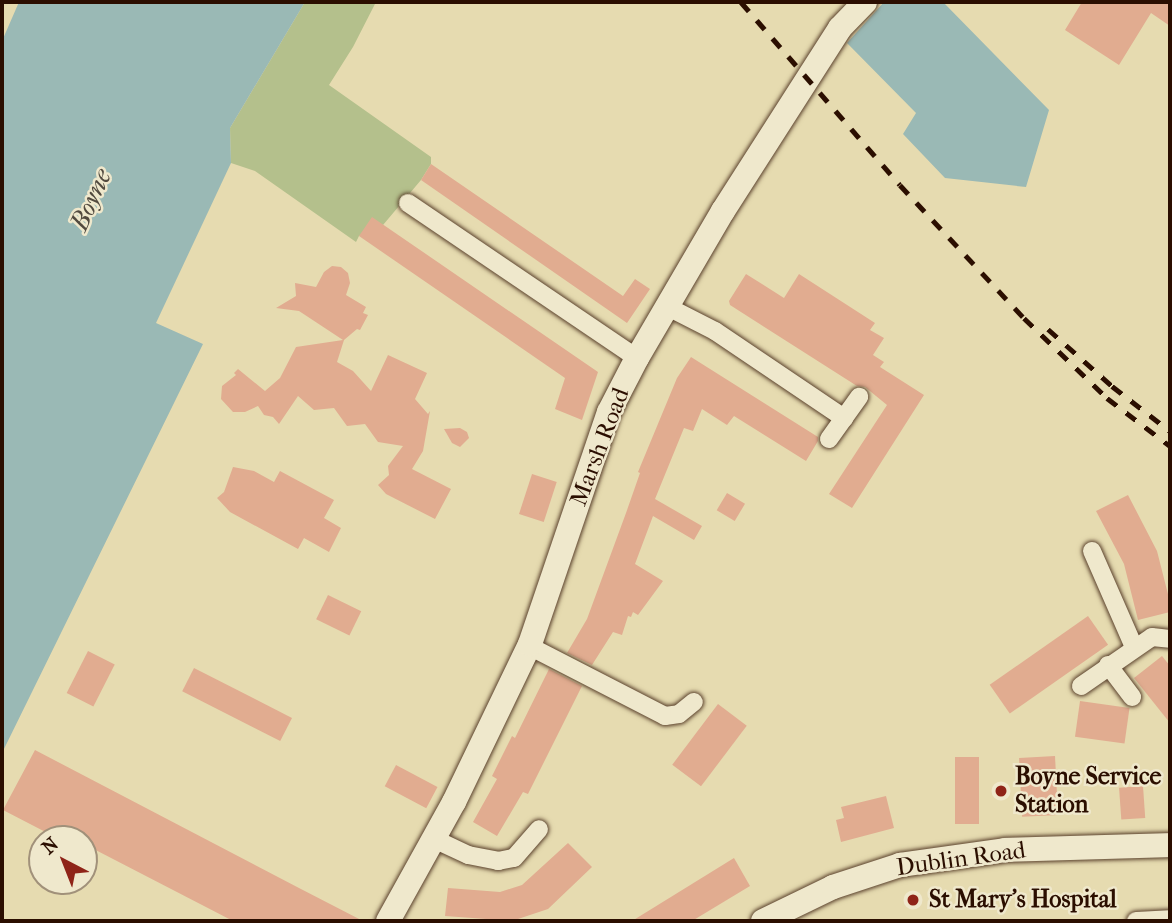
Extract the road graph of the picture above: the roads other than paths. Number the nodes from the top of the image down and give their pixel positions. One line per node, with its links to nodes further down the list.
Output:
1 (865, 2): 3 (main road, Marsh Road)
2 (408, 203): 4 (street)
3 (666, 306): 4 (main road, Marsh Road); 6 (street)
4 (637, 358): 10 (main road, Marsh Road)
5 (859, 397): 6 (street)
6 (844, 418): 7 (street)
7 (829, 439)
8 (1092, 551): 11 (street)
9 (1170, 639): 11 (street)
10 (529, 646): 15 (street); 17 (main road, Marsh Road)
11 (1134, 647): 12 (street)
12 (1108, 665): 13 (street); 14 (street)
13 (1081, 686)
14 (1132, 697)
15 (694, 702)
16 (539, 829): 17 (street)
17 (434, 839): 20 (main road, Marsh Road)
18 (1170, 845): 21 (main road, Dublin Road)
19 (1170, 919): 22 (street)
20 (388, 921)
21 (763, 921)
22 (1136, 921)

